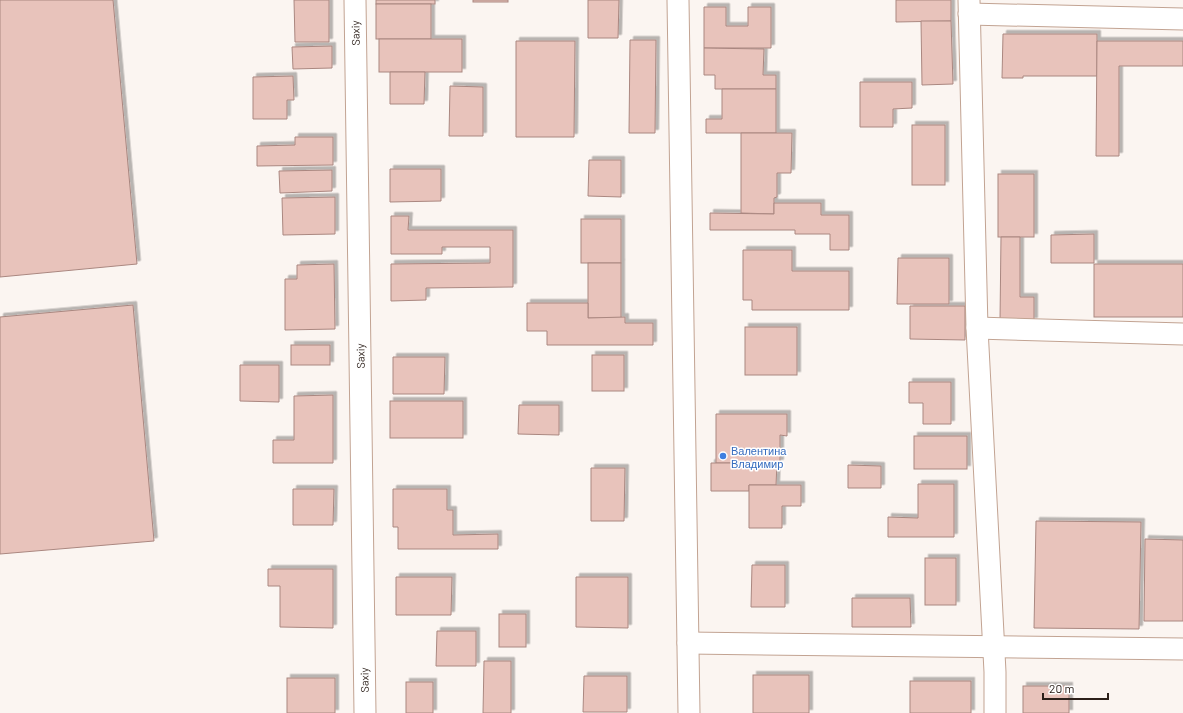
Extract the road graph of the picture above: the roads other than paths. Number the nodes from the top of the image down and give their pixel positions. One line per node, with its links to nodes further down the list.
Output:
1 (355, 0): 10 (street, Saxiy)
2 (678, 0): 7 (street)
3 (969, 7): 4 (street); 5 (street)
4 (1183, 19)
5 (977, 328): 6 (street); 8 (street)
6 (1183, 334)
7 (688, 643): 8 (street); 11 (street)
8 (994, 647): 9 (street); 12 (street)
9 (1183, 649)
10 (365, 713)
11 (689, 713)
12 (996, 713)

